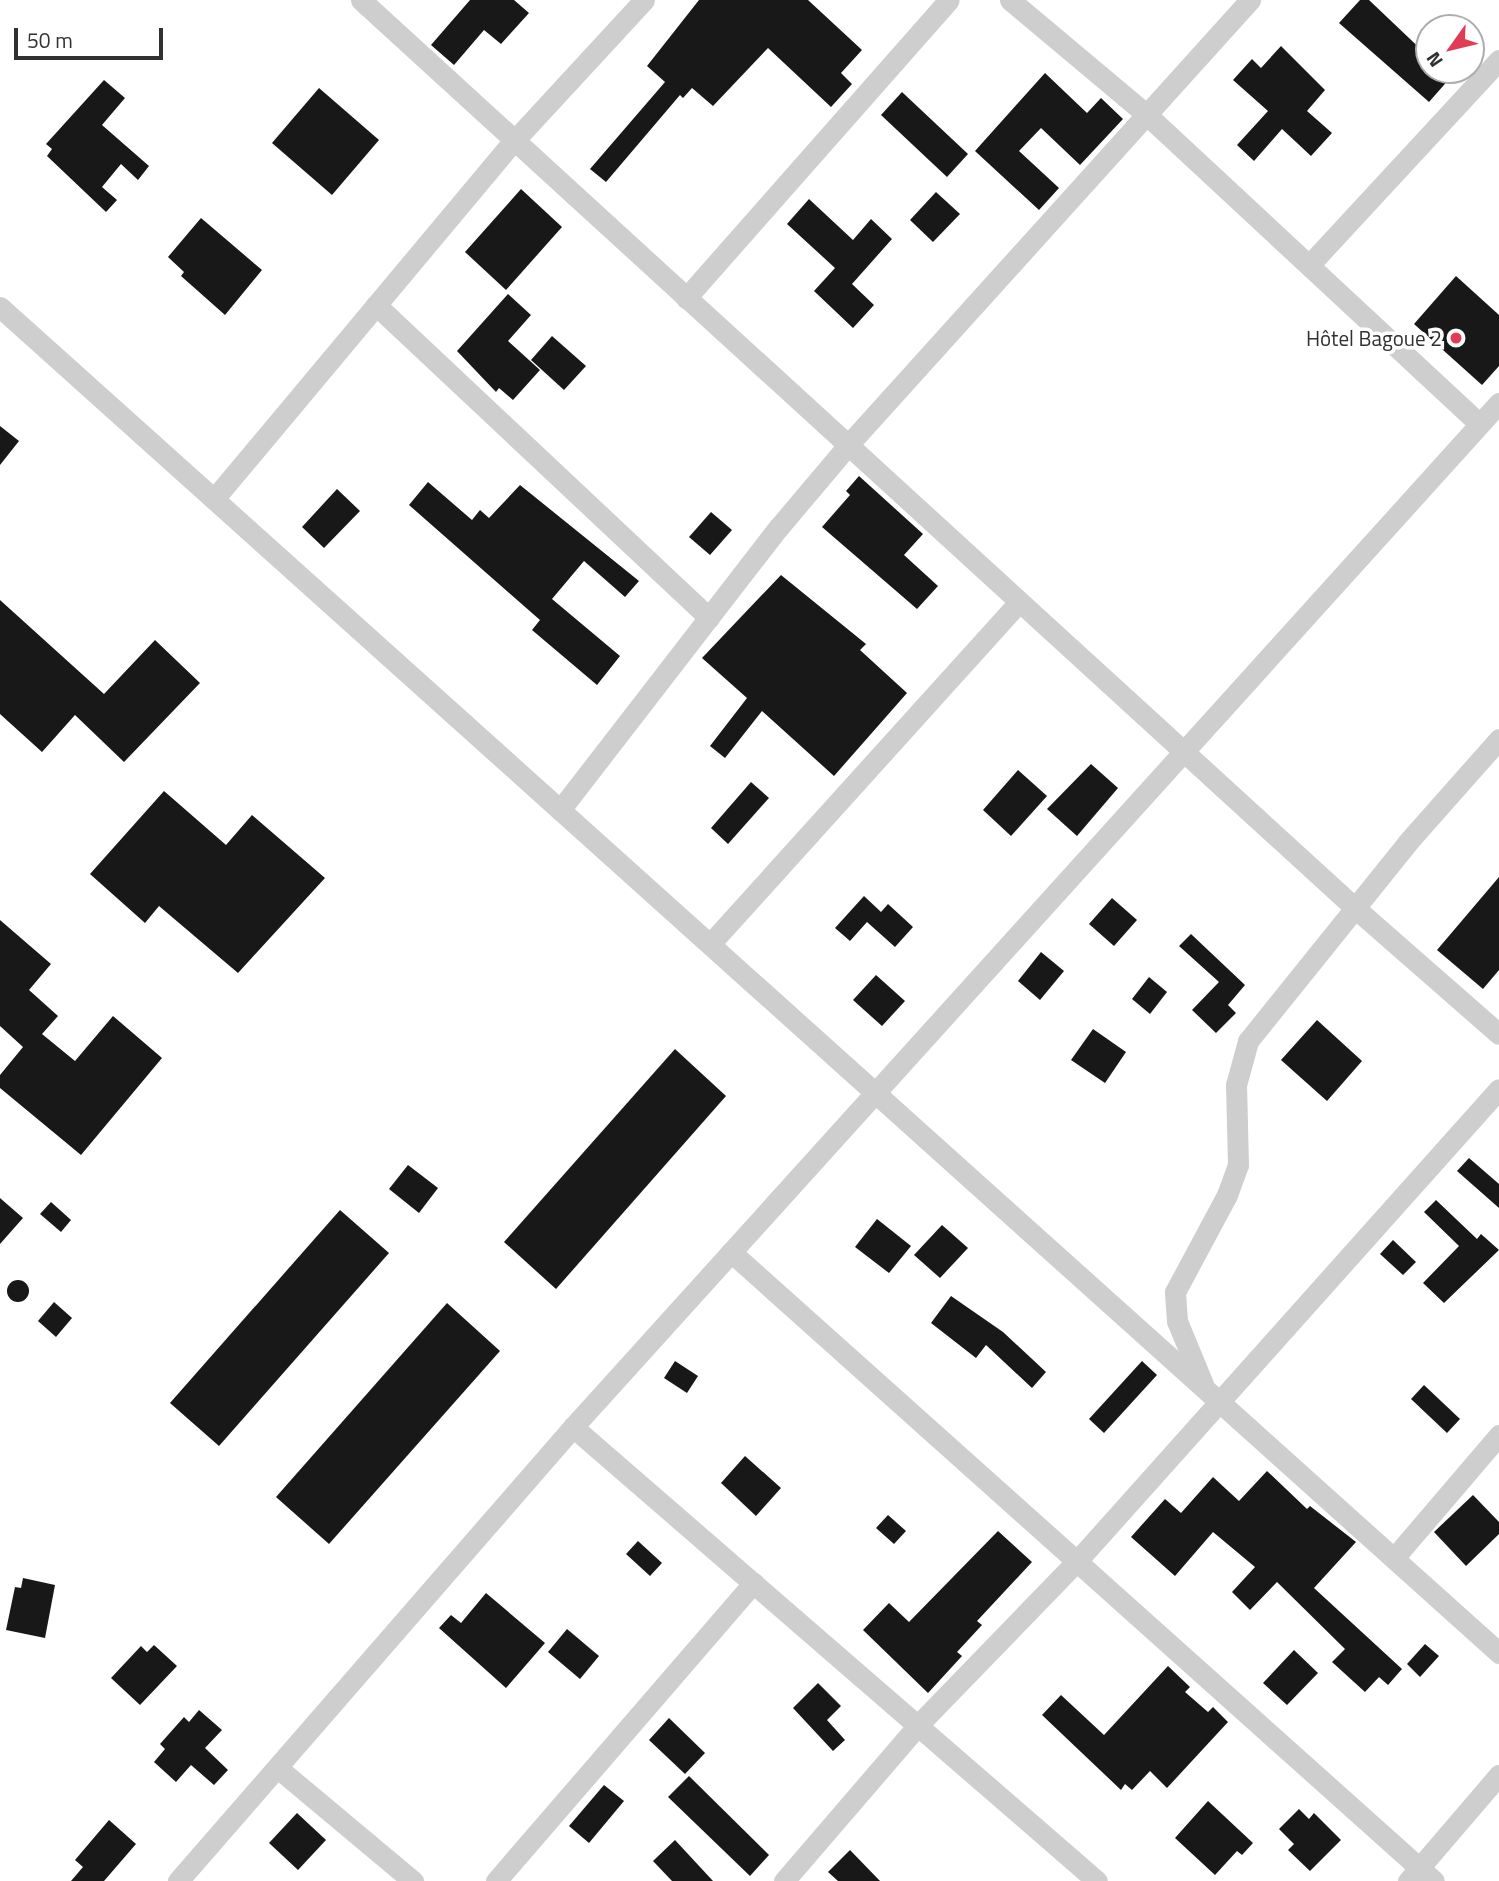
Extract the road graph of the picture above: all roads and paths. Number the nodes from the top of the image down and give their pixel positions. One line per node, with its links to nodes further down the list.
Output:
1 (361, 0): 8 (street)
2 (645, 0): 8 (street)
3 (949, 0): 10 (street)
4 (1010, 0): 7 (street)
5 (1250, 0): 7 (street)
6 (1499, 60): 9 (street)
7 (1147, 115): 9 (street); 15 (street)
8 (513, 142): 10 (street); 11 (street)
9 (1311, 264): 14 (street)
10 (686, 298): 15 (street)
11 (376, 305): 16 (street); 18 (street)
12 (0, 307): 16 (street)
13 (1499, 403): 14 (street)
14 (1480, 424): 20 (street)
15 (848, 445): 17 (street); 18 (street)
16 (214, 499): 21 (street)
17 (1019, 602): 20 (street); 23 (street)
18 (709, 618): 21 (street)
19 (1499, 739): 22 (street)
20 (1185, 753): 22 (street); 26 (street)
21 (560, 810): 23 (street)
22 (1355, 908): 24 (street); 28 (street)
23 (710, 944): 26 (street)
24 (1499, 1034)
25 (1499, 1088): 28 (street)
26 (876, 1093): 27 (street); 28 (street)
27 (731, 1252): 29 (street); 32 (street)
28 (1212, 1395): 31 (street); 32 (street)
29 (573, 1427): 33 (street); 36 (street)
30 (1499, 1435): 31 (street)
31 (1394, 1558): 34 (street)
32 (1077, 1561): 35 (street); 38 (street)
33 (753, 1583): 35 (street); 42 (street)
34 (1499, 1653)
35 (918, 1725): 39 (street); 43 (street)
36 (279, 1769): 40 (street); 41 (street)
37 (1499, 1775): 38 (street)
38 (1420, 1877)
39 (1090, 1879)
40 (178, 1881)
41 (413, 1881)
42 (496, 1881)
43 (784, 1881)

